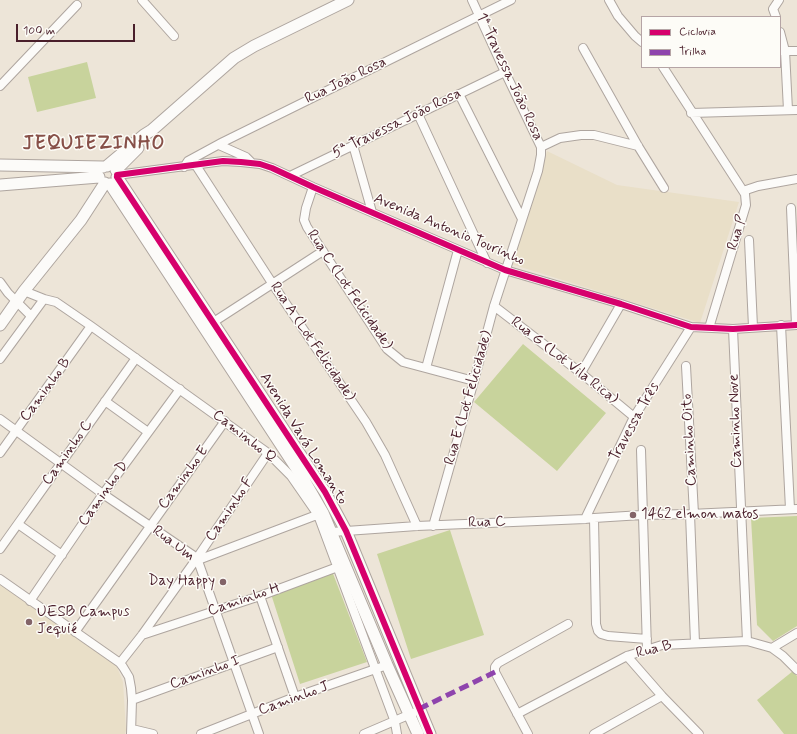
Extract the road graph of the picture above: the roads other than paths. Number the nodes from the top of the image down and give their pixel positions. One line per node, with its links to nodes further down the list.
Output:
1 (142, 0): 10 (street)
2 (348, 0): 32 (street)
3 (472, 0): 8 (street, 1ª Travessa João Rosa)
4 (510, 0): 8 (street, Rua João Rosa)
5 (609, 0): 12 (street)
6 (777, 2): 9 (street)
7 (77, 5): 18 (street)
8 (480, 15): 17 (street, 1ª Travessa João Rosa); 24 (street, Rua João Rosa)
9 (776, 16)
10 (174, 36)
11 (781, 38): 14 (street)
12 (641, 41)
13 (583, 48): 26 (street)
14 (783, 51): 15 (street); 20 (street)
15 (797, 51)
16 (663, 68): 22 (street)
17 (505, 72): 19 (street, 5ª Travessa João Rosa); 27 (street, 1ª Travessa João Rosa)
18 (0, 86)
19 (459, 94): 23 (street, 5ª Travessa João Rosa); 41 (street)
20 (788, 110): 21 (street); 22 (street)
21 (797, 110)
22 (691, 113): 38 (street)
23 (418, 114): 25 (street, 5ª Travessa João Rosa); 45 (street)
24 (219, 145): 28 (street); 31 (street, Rua João Rosa)
25 (353, 145): 33 (street, 5ª Travessa João Rosa); 40 (street)
26 (638, 146): 27 (street); 37 (street)
27 (542, 147): 41 (street, 1ª Travessa João Rosa)
28 (252, 163): 29 (street, Avenida Antonio Tourinho); 33 (street, Avenida Antonio Tourinho)
29 (195, 164): 31 (street, Avenida Antonio Tourinho); 48 (street, Rua A (Lot Felicidade))
30 (0, 165): 32 (street)
31 (184, 167): 32 (street, Avenida Antonio Tourinho)
32 (109, 175): 35 (street); 49 (street); 56 (street, Avenida Vavá Lomanto); 85 (street, Avenida Vavá Lomanto)
33 (290, 176): 36 (street, Avenida Antonio Tourinho)
34 (797, 179): 38 (street)
35 (0, 184)
36 (313, 187): 40 (street, Avenida Antonio Tourinho); 44 (street, Rua C (Lot Felicidade))
37 (664, 188)
38 (743, 191): 62 (street, Rua P)
39 (791, 208): 58 (street)
40 (372, 212): 43 (street, Avenida Antonio Tourinho)
41 (522, 219): 46 (street, 1ª Travessa João Rosa)
42 (749, 240): 63 (street)
43 (458, 250): 45 (street, Avenida Antonio Tourinho); 68 (street)
44 (323, 251): 48 (street); 68 (street, Rua C (Lot Felicidade))
45 (487, 263): 46 (street, Avenida Antonio Tourinho)
46 (505, 270): 53 (street, Avenida Antonio Tourinho); 54 (street, Rua E (Lot Felicidade))
47 (0, 282): 50 (street)
48 (272, 283): 56 (street); 92 (street, Rua A (Lot Felicidade))
49 (24, 291): 51 (street, Caminho Q); 52 (street)
50 (4, 295): 52 (street)
51 (44, 298): 55 (street); 59 (street, Caminho Q)
52 (16, 301): 55 (street); 57 (street)
53 (621, 304): 61 (street, Avenida Antonio Tourinho); 69 (street)
54 (494, 306): 69 (street, Rua G (Lot Vila Rica)); 70 (street, Rua E (Lot Felicidade))
55 (31, 316): 66 (street)
56 (212, 323): 95 (street, Avenida Vavá Lomanto)
57 (0, 324)
58 (796, 325): 60 (street, Avenida Antonio Tourinho)
59 (91, 326): 65 (street, Caminho Q); 76 (street, Caminho B)
60 (781, 326): 63 (street, Avenida Antonio Tourinho); 83 (street)
61 (690, 327): 62 (street, Avenida Antonio Tourinho); 73 (street, Travessa Três)
62 (709, 328): 64 (street, Avenida Antonio Tourinho)
63 (753, 328): 64 (street, Avenida Antonio Tourinho)
64 (732, 329): 84 (street, Caminho Nove)
65 (136, 358): 71 (street, Caminho Q); 72 (street, Caminho C)
66 (0, 359)
67 (686, 366): 87 (street, Caminho Oito)
68 (426, 368): 70 (street, Rua C (Lot Felicidade))
69 (581, 373): 73 (street, Rua G (Lot Vila Rica))
70 (474, 381): 93 (street, Rua E (Lot Felicidade))
71 (180, 389): 75 (street, Caminho Q); 77 (street, Caminho D)
72 (105, 401): 77 (street); 81 (street, Caminho C)
73 (634, 417): 89 (street, Travessa Três)
74 (0, 419): 76 (street, Rua Um)
75 (225, 421): 80 (street, Caminho Q); 91 (street, Caminho E)
76 (16, 431): 79 (street, Caminho B); 81 (street, Rua Um)
77 (148, 432): 82 (street, Caminho D)
78 (640, 450): 86 (street)
79 (0, 453)
80 (268, 453): 85 (street, Caminho Q); 98 (street, Caminho F)
81 (61, 464): 82 (street, Rua Um); 90 (street, Caminho C)
82 (103, 494): 91 (street, Rua Um); 97 (street, Caminho D)
83 (794, 509): 84 (street, Rua C)
84 (740, 512): 87 (street, Rua C); 109 (street, Caminho Nove)
85 (321, 514): 94 (street, Avenida Vavá Lomanto); 98 (street); 99 (street, Caminho Q)
86 (642, 514): 87 (street, Rua C); 88 (street, Rua C); 108 (street)
87 (692, 514): 110 (street, Caminho Oito)
88 (594, 518): 89 (street, Rua C); 108 (street)
89 (585, 520): 93 (street, Rua C)
90 (18, 524): 96 (street, Caminho C); 97 (street)
91 (150, 526): 98 (street, Rua Um); 105 (street, Caminho E)
92 (417, 526): 93 (street, Rua C); 95 (street, Rua C)
93 (433, 526)
94 (332, 532): 95 (street, Rua C); 99 (street, Avenida Vavá Lomanto)
95 (346, 532): 123 (street, Avenida Vavá Lomanto)
96 (0, 549)
97 (62, 555): 102 (street, Caminho D)
98 (197, 559): 103 (street, Rua Um); 107 (street, Caminho F)
99 (342, 565): 101 (street, Caminho H); 117 (street, Avenida Vavá Lomanto); 118 (street, Caminho Q)
100 (0, 579): 102 (street)
101 (260, 596): 103 (street, Caminho H); 111 (street)
102 (30, 601): 105 (street)
103 (215, 610): 107 (street, Caminho H); 115 (street, Rua Um)
104 (568, 624): 125 (street)
105 (75, 632): 116 (street)
106 (797, 633): 112 (street)
107 (142, 635): 116 (street, Caminho F)
108 (647, 639): 113 (street)
109 (748, 641): 110 (street, Rua B); 112 (street, Rua B)
110 (694, 643): 113 (street, Rua B)
111 (278, 647): 115 (street, Caminho I); 121 (street)
112 (772, 648): 119 (street, Rua B)
113 (647, 649): 114 (street, Rua B)
114 (627, 656): 120 (street); 125 (street, Rua B)
115 (234, 662): 122 (street, Caminho I); 124 (street, Rua Um)
116 (120, 663): 122 (street)
117 (387, 665): 118 (street, Caminho J); 123 (street, Avenida Vavá Lomanto)
118 (375, 670): 121 (street, Caminho J); 126 (street, Caminho Q)
119 (797, 670)
120 (662, 696): 128 (street); 137 (street)
121 (295, 697): 124 (street, Caminho J)
122 (132, 700): 127 (street)
123 (415, 712): 126 (street); 134 (street, Avenida Vavá Lomanto); 135 (street, Avenida Vavá Lomanto)
124 (252, 713): 130 (street, Caminho J); 131 (street, Rua Um)
125 (517, 714): 136 (street)
126 (395, 722): 132 (street); 133 (street, Caminho Q)
127 (131, 732): 129 (street)
128 (695, 733)
129 (153, 734)
130 (201, 734)
131 (259, 734)
132 (364, 734)
133 (397, 734)
134 (418, 734)
135 (430, 734)
136 (528, 734)
137 (594, 734)

